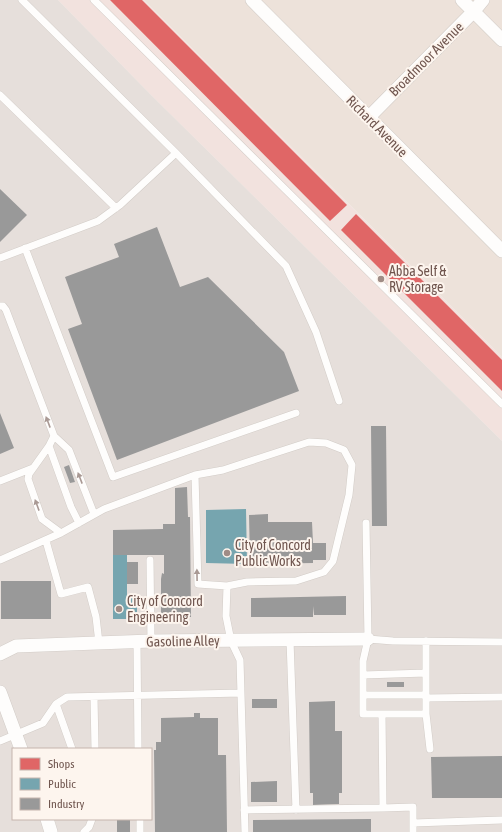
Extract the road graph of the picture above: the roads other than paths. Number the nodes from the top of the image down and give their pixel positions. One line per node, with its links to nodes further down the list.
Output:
1 (22, 0): 10 (lane)
2 (94, 0): 17 (lane)
3 (252, 0): 9 (street, Richard Avenue)
4 (462, 0): 6 (street)
5 (483, 0): 6 (street, Broadmoor Avenue)
6 (474, 11): 7 (street); 9 (street, Broadmoor Avenue)
7 (502, 40)
8 (0, 94): 11 (lane)
9 (369, 117): 13 (street, Richard Avenue)
10 (176, 153): 11 (lane); 16 (lane)
11 (116, 208): 12 (lane)
12 (25, 248): 14 (lane); 18 (lane)
13 (502, 251)
14 (0, 258)
15 (0, 306): 19 (lane, one-way to 15)
16 (339, 401)
17 (502, 404)
18 (296, 413)
19 (54, 436): 20 (lane); 24 (lane, one-way to 19)
20 (49, 446): 21 (lane); 25 (lane)
21 (33, 468): 23 (lane); 27 (lane, one-way to 21)
22 (195, 475): 24 (lane); 31 (lane, one-way to 22); 31 (lane)
23 (0, 481)
24 (94, 514): 25 (lane)
25 (79, 523): 27 (lane)
26 (366, 523): 32 (lane)
27 (61, 533): 28 (lane)
28 (46, 541): 29 (lane); 39 (lane)
29 (0, 560)
30 (150, 560): 37 (lane)
31 (227, 586): 34 (lane)
32 (368, 639): 33 (street, Gasoline Alley); 35 (lane); 42 (lane)
33 (290, 640): 34 (street, Gasoline Alley); 62 (lane)
34 (231, 641): 37 (street, Gasoline Alley); 44 (lane)
35 (426, 641): 38 (lane); 41 (lane)
36 (136, 642): 37 (street, Gasoline Alley); 39 (street, Gasoline Alley); 46 (lane)
37 (151, 642)
38 (502, 642)
39 (100, 643): 40 (street, Gasoline Alley)
40 (0, 654)
41 (426, 673): 42 (lane); 47 (lane)
42 (363, 675): 45 (lane)
43 (0, 692): 53 (street)
44 (241, 693): 46 (lane); 61 (lane)
45 (363, 695): 47 (lane); 51 (lane)
46 (137, 696): 48 (lane); 58 (lane)
47 (426, 696): 49 (lane); 52 (lane)
48 (94, 697): 50 (lane); 57 (lane)
49 (502, 697)
50 (56, 704): 53 (lane); 56 (lane)
51 (382, 714): 52 (lane); 60 (lane)
52 (426, 714): 59 (lane)
53 (16, 734): 54 (lane); 55 (street)
54 (0, 741)
55 (21, 748)
56 (72, 748)
57 (94, 748)
58 (138, 748)
59 (430, 749)
60 (383, 808): 62 (lane); 67 (lane)
61 (244, 810): 62 (lane); 71 (lane)
62 (296, 810)
63 (47, 820): 68 (street)
64 (92, 820): 69 (lane)
65 (140, 820): 70 (lane)
66 (502, 820): 67 (lane)
67 (413, 823): 72 (lane)
68 (51, 832)
69 (84, 832)
70 (140, 832)
71 (245, 832)
72 (413, 832)

